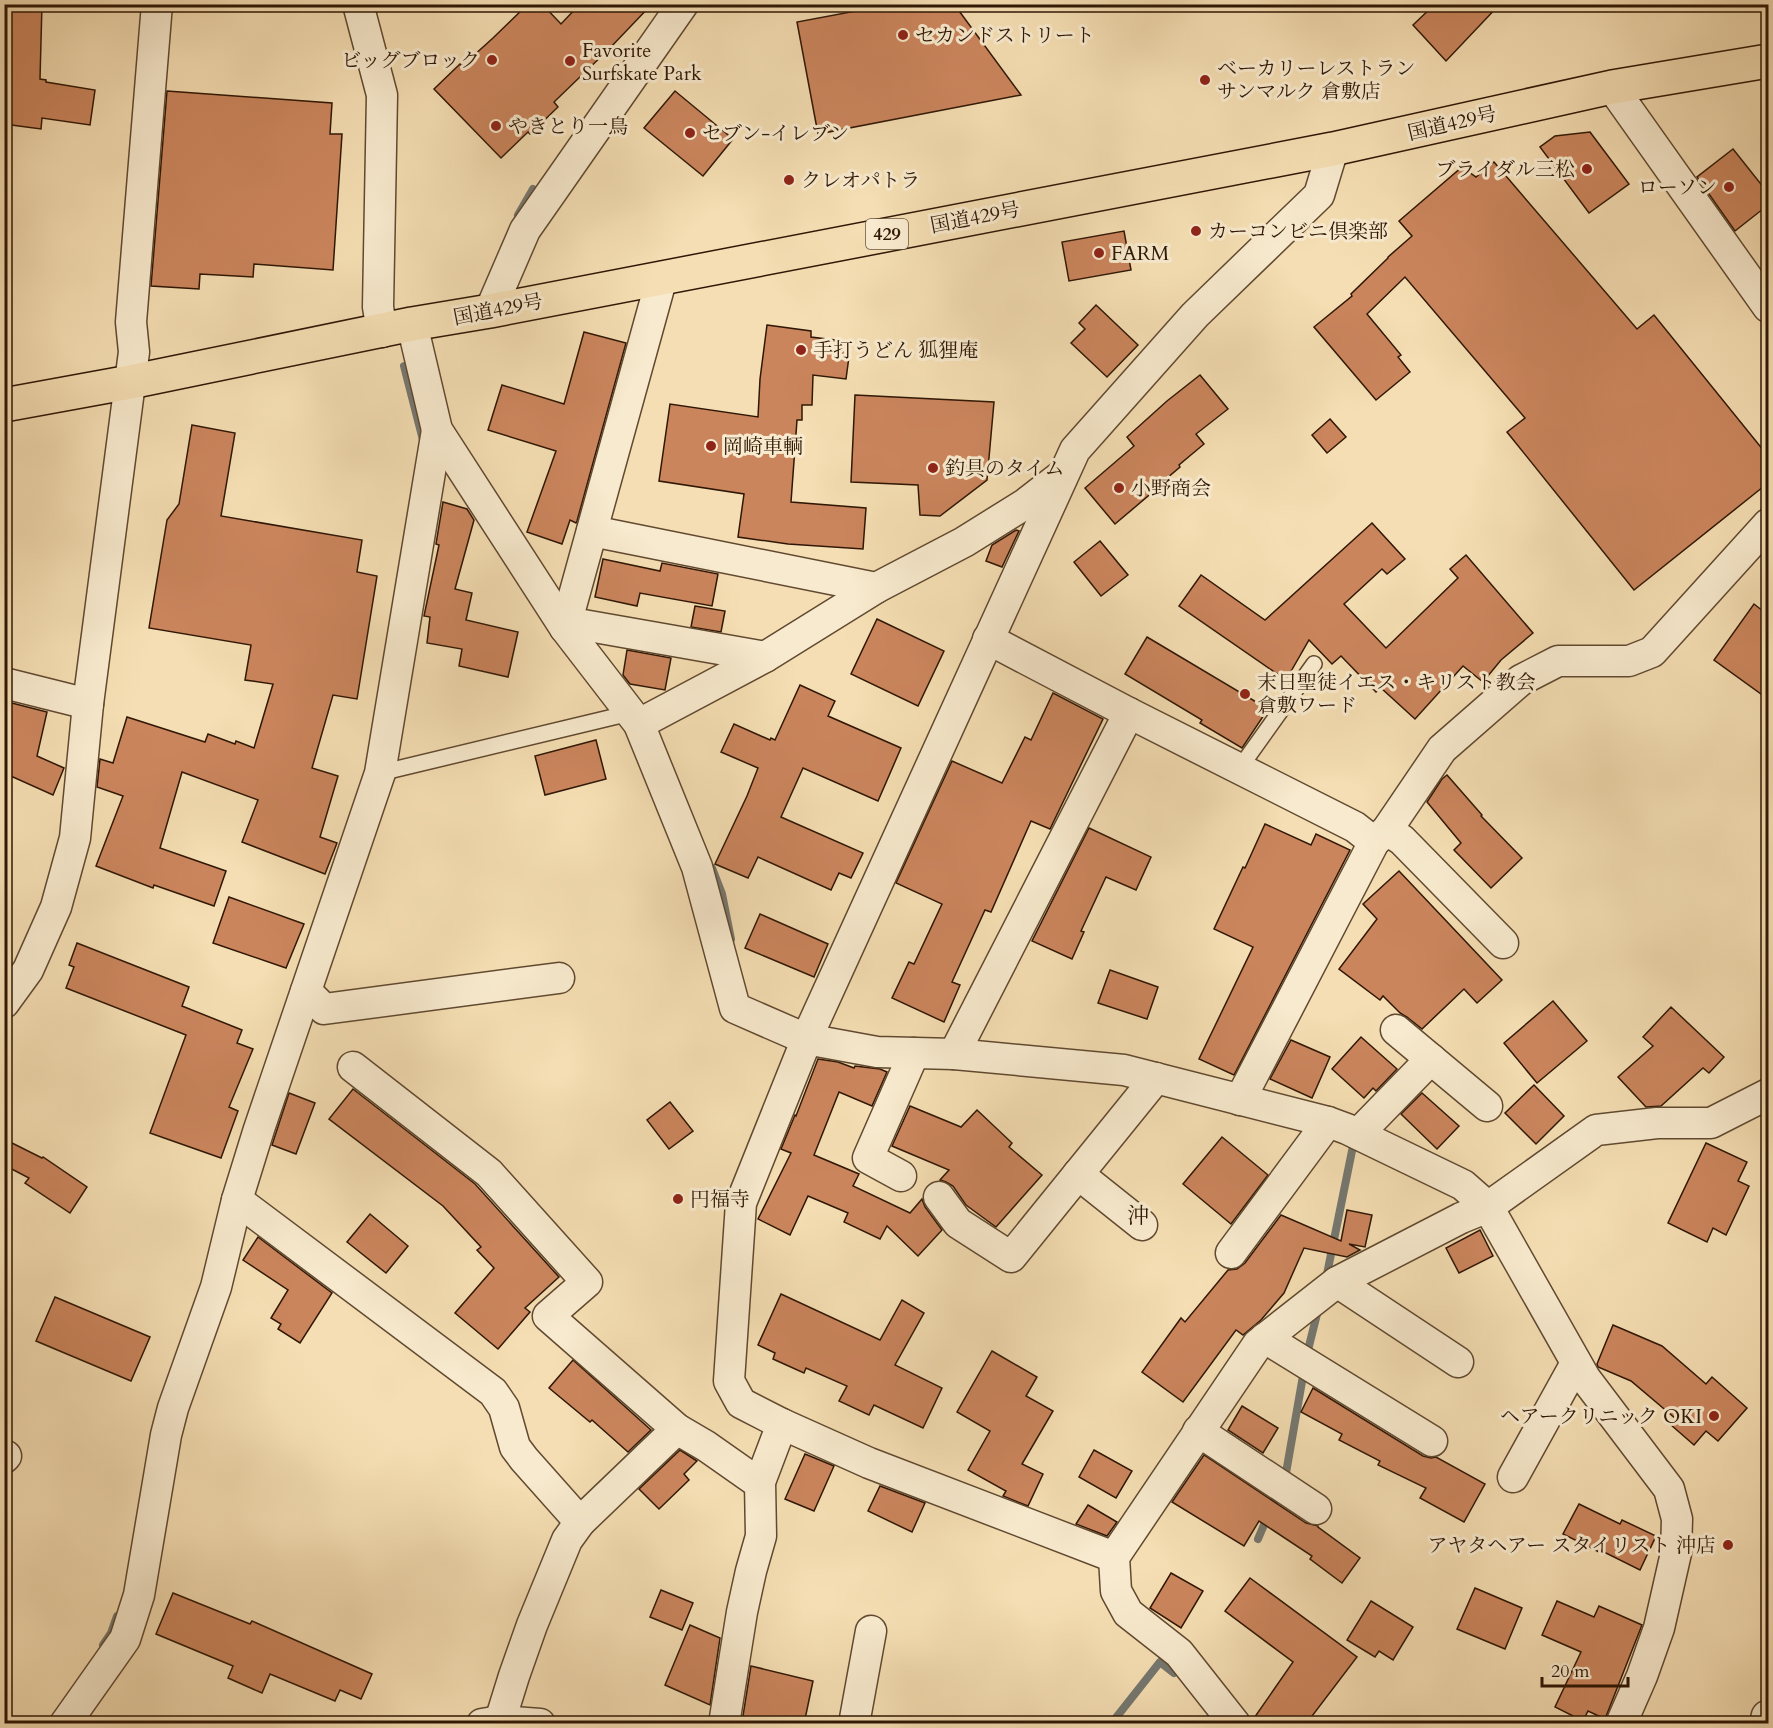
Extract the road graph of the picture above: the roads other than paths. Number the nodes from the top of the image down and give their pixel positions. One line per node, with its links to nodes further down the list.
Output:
1 (157, 4): 11 (street)
2 (358, 4): 10 (street)
3 (684, 4): 9 (street)
4 (1768, 61): 5 (highway, 国道429号 / 429)
5 (1612, 87): 6 (highway, 国道429号 / 429); 8 (street)
6 (1333, 149): 7 (highway, 国道429号 / 429); 14 (street)
7 (662, 277): 9 (highway, 国道429号 / 429); 16 (street)
8 (1768, 307)
9 (490, 311): 10 (highway, 国道429号 / 429)
10 (397, 328): 11 (highway, 国道429号 / 429); 13 (street)
11 (130, 382): 12 (highway, 国道429号 / 429); 23 (street)
12 (4, 405)
13 (437, 430): 18 (street); 27 (street)
14 (1065, 472): 17 (street); 19 (street)
15 (1768, 524): 28 (street)
16 (592, 531): 17 (street); 18 (street)
17 (876, 588): 20 (street)
18 (566, 625): 20 (street); 25 (street)
19 (988, 639): 24 (street); 34 (street)
20 (765, 657): 25 (street)
21 (1314, 664): 26 (lane)
22 (4, 683): 23 (street)
23 (80, 702): 32 (street)
24 (1129, 713): 26 (street); 35 (street)
25 (634, 719): 27 (lane); 34 (street)
26 (1239, 769): 28 (street)
27 (380, 773): 31 (street)
28 (1380, 836): 29 (street); 40 (street)
29 (1503, 943)
30 (559, 978): 31 (street)
31 (306, 991): 48 (street)
32 (4, 1003)
33 (1396, 1030): 37 (street)
34 (810, 1031): 36 (street); 56 (street)
35 (958, 1046): 36 (street); 39 (street)
36 (914, 1053): 46 (street)
37 (1431, 1059): 42 (street); 44 (street)
38 (352, 1066): 57 (street)
39 (1156, 1078): 40 (street); 45 (street)
40 (1244, 1090): 43 (street)
41 (1768, 1094): 49 (street)
42 (1487, 1106)
43 (1328, 1122): 44 (street); 51 (street)
44 (1358, 1134): 49 (street)
45 (1078, 1174): 47 (street); 50 (street)
46 (901, 1176)
47 (939, 1197)
48 (237, 1200): 63 (street); 68 (street)
49 (1488, 1207): 52 (street); 55 (street)
50 (1142, 1225)
51 (1231, 1253)
52 (1328, 1288): 53 (street); 54 (street)
53 (1265, 1338): 58 (street); 59 (street)
54 (1458, 1362)
55 (1576, 1363): 60 (street); 73 (street)
56 (782, 1424): 61 (street); 64 (street)
57 (677, 1429): 61 (street); 63 (street)
58 (1198, 1431): 62 (street); 64 (street)
59 (1432, 1440)
60 (1513, 1477)
61 (760, 1482): 70 (street)
62 (1316, 1509)
63 (580, 1522): 67 (street)
64 (1114, 1557): 72 (street)
65 (871, 1632): 71 (street)
66 (1768, 1717): 74 (street)
67 (491, 1722): 69 (street)
68 (65, 1724)
69 (540, 1724)
70 (724, 1724)
71 (854, 1724)
72 (1235, 1724)
73 (1620, 1724)
74 (1767, 1724)

